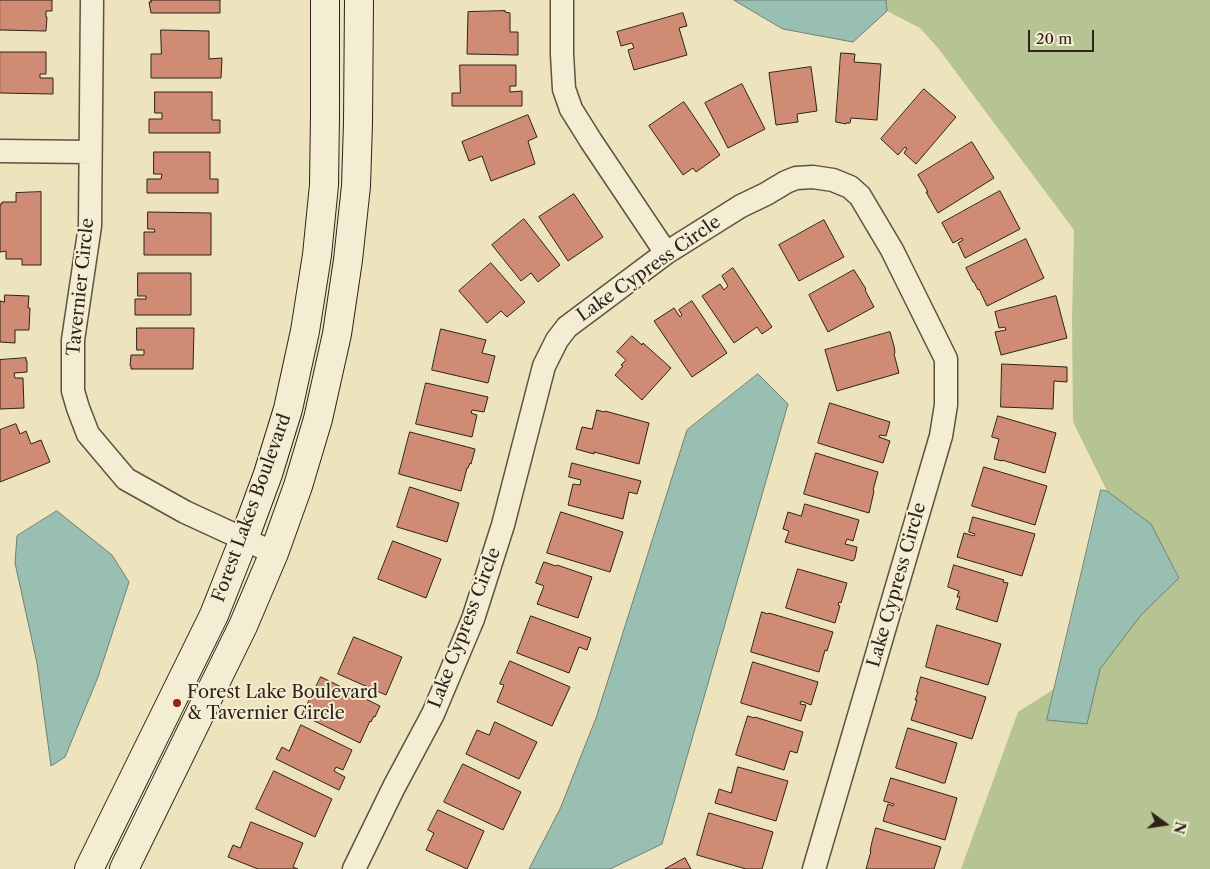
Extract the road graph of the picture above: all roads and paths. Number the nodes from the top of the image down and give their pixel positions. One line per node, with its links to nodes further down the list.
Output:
1 (92, 0): 6 (street, Tavernier Circle)
2 (325, 0): 8 (main road, Forest Lakes Boulevard)
3 (358, 0): 9 (main road, Forest Lakes Boulevard)
4 (562, 0): 7 (street)
5 (0, 151): 6 (street)
6 (90, 152): 8 (street, Tavernier Circle)
7 (666, 253): 12 (street, Lake Cypress Circle); 13 (street, Lake Cypress Circle)
8 (244, 538): 9 (street, Tavernier Circle); 10 (main road, Forest Lakes Boulevard)
9 (274, 553): 11 (main road, Forest Lakes Boulevard)
10 (89, 869)
11 (124, 869)
12 (354, 869)
13 (814, 869)

